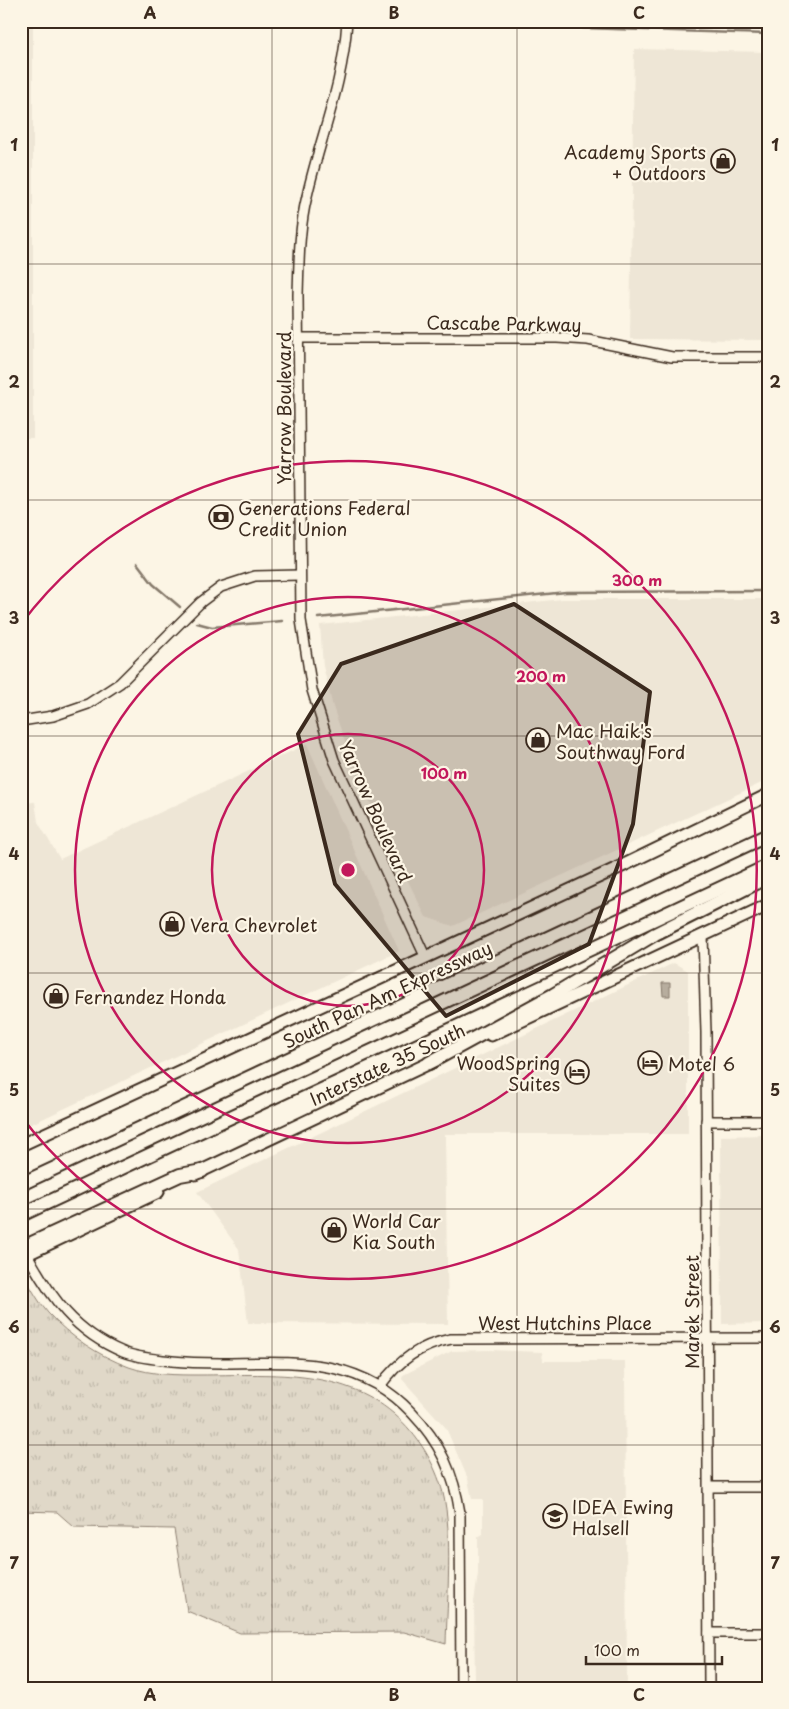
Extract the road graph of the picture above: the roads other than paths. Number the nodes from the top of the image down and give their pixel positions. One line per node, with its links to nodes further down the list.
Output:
1 (347, 21): 2 (street, Yarrow Boulevard)
2 (299, 338): 3 (street, Cascabe Parkway); 4 (street, Yarrow Boulevard)
3 (768, 358)
4 (300, 575): 5 (street); 12 (street, Yarrow Boulevard)
5 (21, 721)
6 (768, 796): 12 (main road)
7 (768, 835): 18 (highway, South Pan Am Expressway)
8 (768, 866): 19 (highway)
9 (768, 877): 13 (highway)
10 (768, 905): 11 (main road, Interstate 35 South)
11 (703, 936): 13 (main road, Interstate 35 South); 14 (street, Marek Street)
12 (424, 956): 16 (main road)
13 (429, 1063): 17 (main road, Interstate 35 South)
14 (706, 1121): 15 (street); 21 (street, Marek Street)
15 (768, 1121)
16 (21, 1145)
17 (202, 1171): 20 (highway)
18 (21, 1184)
19 (21, 1215)
20 (23, 1253): 23 (street)
21 (708, 1338): 22 (street, West Hutchins Place); 23 (street, West Hutchins Place); 24 (street, Marek Street)
22 (768, 1338)
23 (380, 1386): 28 (street)
24 (708, 1487): 25 (street); 26 (street, Marek Street)
25 (768, 1487)
26 (709, 1633): 27 (street); 29 (street, Marek Street)
27 (768, 1633)
28 (461, 1688)
29 (709, 1688)

